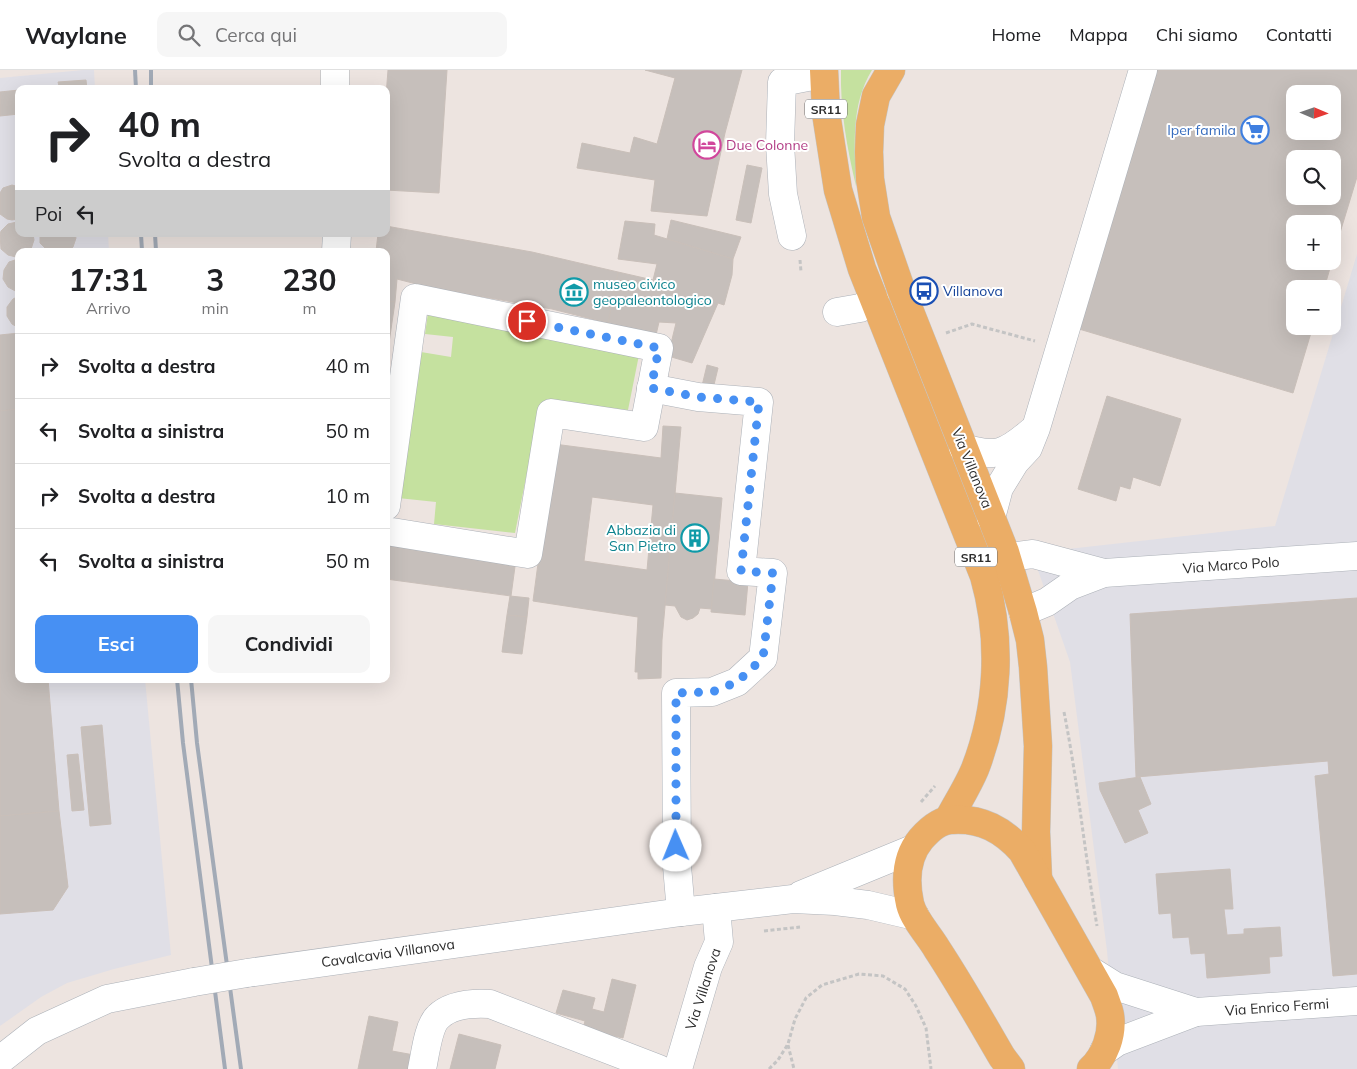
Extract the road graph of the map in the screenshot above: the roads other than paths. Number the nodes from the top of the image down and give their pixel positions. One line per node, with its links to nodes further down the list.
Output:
1 (335, 70): 5 (street)
2 (891, 70): 11 (main road, Via Villanova / SR11)
3 (1143, 70): 10 (street)
4 (824, 72): 6 (street); 7 (main road, SR11)
5 (335, 85)
6 (792, 236)
7 (875, 301): 8 (street); 19 (main road, SR11)
8 (836, 312)
9 (651, 388): 12 (street); 14 (street); 24 (street)
10 (1036, 428): 11 (street); 13 (street)
11 (963, 448): 13 (main road, Via Villanova / SR11)
12 (390, 476)
13 (991, 518): 16 (main road, Via Villanova / SR11)
14 (390, 532)
15 (1357, 556): 17 (street, Via Marco Polo)
16 (1006, 559): 17 (street, Via Marco Polo); 18 (main road, Via Villanova / SR11)
17 (1104, 574): 18 (street, Via Marco Polo)
18 (1024, 612): 21 (main road, Via Villanova / SR11)
19 (948, 820): 20 (main road); 21 (main road)
20 (913, 849): 22 (street, Cavalcavia Villanova); 25 (main road)
21 (1038, 879): 26 (main road)
22 (793, 899): 23 (street, Cavalcavia Villanova); 25 (street, Cavalcavia Villanova)
23 (716, 908): 24 (street, Cavalcavia Villanova); 33 (street, Via Villanova)
24 (681, 912): 29 (street, Cavalcavia Villanova, bridge)
25 (915, 916): 34 (main road)
26 (1091, 971): 28 (street, Via Enrico Fermi); 30 (main road)
27 (1357, 1001): 28 (street, Via Enrico Fermi)
28 (1196, 1012): 30 (street, Via Enrico Fermi)
29 (0, 1060)
30 (1097, 1063)
31 (422, 1069): 32 (street)
32 (659, 1069)
33 (678, 1069)
34 (1011, 1069)

